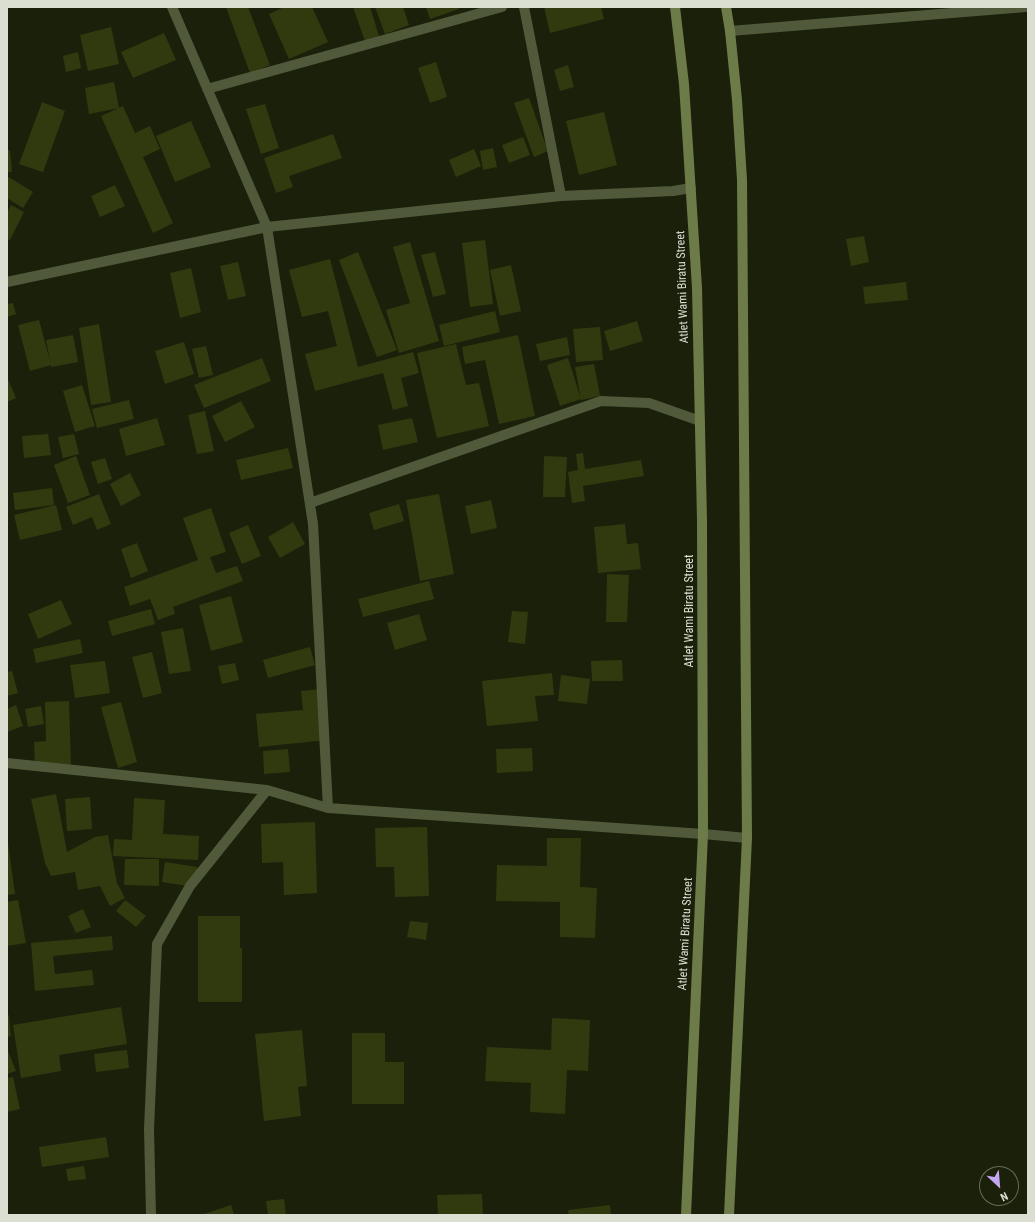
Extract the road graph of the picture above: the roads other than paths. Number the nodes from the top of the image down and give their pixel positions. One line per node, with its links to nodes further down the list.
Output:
1 (172, 7): 8 (street)
2 (502, 7): 8 (street)
3 (524, 7): 10 (street)
4 (675, 7): 9 (main road, Atlet Wami Biratu Street)
5 (726, 7): 7 (main road)
6 (1026, 7): 7 (street)
7 (730, 31): 19 (main road)
8 (207, 89): 11 (street)
9 (691, 188): 10 (street); 13 (main road, Atlet Wami Biratu Street)
10 (562, 196): 11 (street)
11 (267, 227): 12 (street); 14 (street)
12 (7, 282)
13 (700, 421): 14 (street); 18 (main road, Atlet Wami Biratu Street)
14 (310, 503): 17 (street)
15 (7, 763): 16 (street)
16 (267, 790): 17 (street); 20 (street)
17 (328, 808): 18 (street)
18 (703, 834): 19 (street); 21 (main road, Atlet Wami Biratu Street)
19 (747, 838): 22 (main road)
20 (150, 1215)
21 (686, 1215)
22 (730, 1215)

